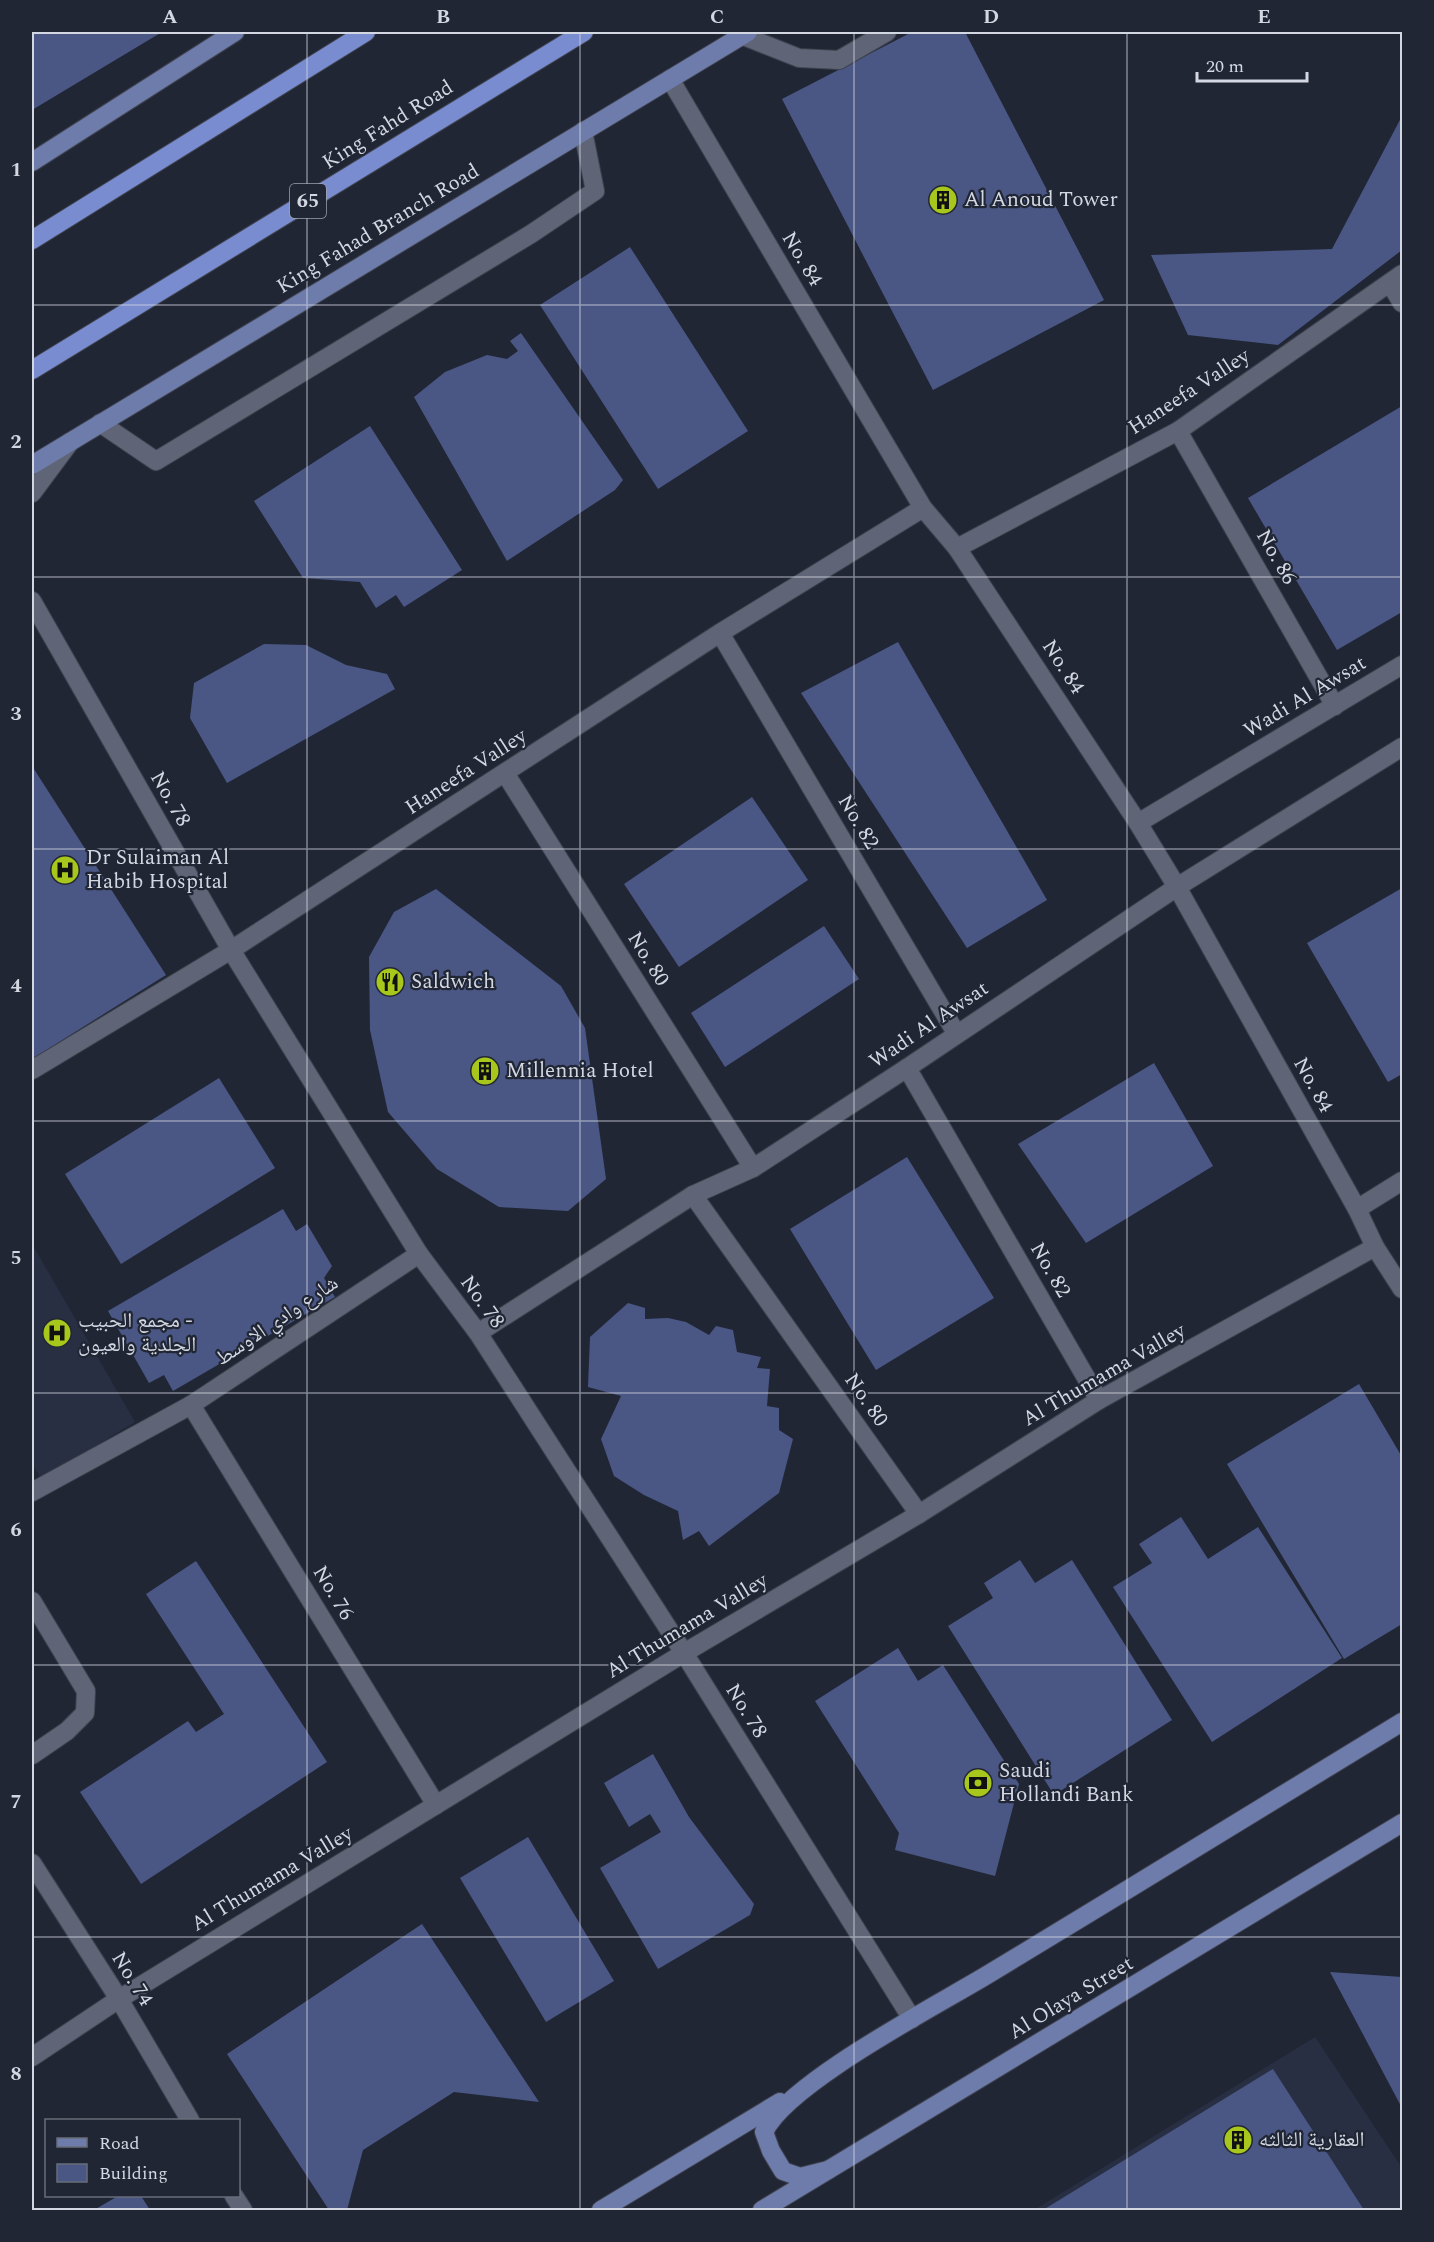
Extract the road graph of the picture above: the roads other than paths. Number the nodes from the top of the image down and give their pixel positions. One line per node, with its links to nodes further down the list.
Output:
1 (235, 32): 8 (main road)
2 (366, 32): 9 (highway)
3 (584, 32): 12 (highway, King Fahd Road / 65)
4 (887, 32): 5 (street)
5 (745, 33): 6 (main road, King Fahad Branch Road)
6 (670, 79): 7 (main road, King Fahad Branch Road); 18 (street, No. 84)
7 (583, 131): 13 (main road, King Fahad Branch Road); 13 (street)
8 (32, 162)
9 (32, 240)
10 (1396, 279): 11 (street); 14 (street, Haneefa Valley)
11 (1402, 303)
12 (32, 370)
13 (100, 423): 15 (main road, King Fahad Branch Road)
14 (1178, 431): 19 (street, Haneefa Valley); 23 (street, No. 86)
15 (71, 441): 16 (main road, King Fahad Branch Road); 17 (street)
16 (32, 465)
17 (32, 493)
18 (923, 508): 19 (street, No. 84); 21 (street, Haneefa Valley)
19 (957, 548): 26 (street, No. 84)
20 (32, 601): 28 (street, No. 78)
21 (720, 633): 25 (street, Haneefa Valley); 29 (street, No. 82)
22 (1402, 665): 23 (street, Wadi Al Awsat)
23 (1335, 706): 26 (street, Wadi Al Awsat)
24 (1402, 747): 27 (street, Wadi Al Awsat)
25 (505, 773): 28 (street, Haneefa Valley); 32 (street, No. 80)
26 (1138, 823): 27 (street, No. 84)
27 (1177, 888): 29 (street, Wadi Al Awsat); 35 (street, No. 84)
28 (231, 950): 31 (street, Haneefa Valley); 37 (street, No. 78)
29 (956, 1033): 30 (street, Wadi Al Awsat)
30 (907, 1068): 32 (street, Wadi Al Awsat); 40 (street, No. 82)
31 (32, 1070)
32 (753, 1168): 34 (street, Wadi Al Awsat)
33 (1402, 1181): 35 (street)
34 (693, 1195): 39 (street, Wadi Al Awsat); 43 (street, No. 80)
35 (1357, 1209): 36 (street, No. 84)
36 (1375, 1247): 38 (street, No. 84); 40 (street, Al Thumama Valley)
37 (419, 1254): 39 (street, No. 78); 41 (street, شارع وادي الاوسط)
38 (1402, 1289)
39 (478, 1333): 45 (street, No. 78)
40 (1099, 1400): 43 (street, Al Thumama Valley)
41 (191, 1405): 42 (street, شارع وادي الاوسط); 48 (street, No. 76)
42 (32, 1492)
43 (919, 1514): 45 (street, Al Thumama Valley)
44 (32, 1601): 47 (street)
45 (684, 1653): 48 (street, Al Thumama Valley); 52 (street, No. 78)
46 (1402, 1722): 52 (main road)
47 (32, 1755)
48 (436, 1806): 51 (street, Al Thumama Valley)
49 (1402, 1823): 56 (main road, Al Olaya Street)
50 (32, 1863): 51 (street, No. 74)
51 (119, 2000): 53 (street, Al Thumama Valley); 55 (street, No. 74)
52 (912, 2019): 54 (main road)
53 (32, 2057)
54 (812, 2083): 56 (main road); 59 (main road)
55 (189, 2119)
56 (828, 2170): 60 (main road, Al Olaya Street)
57 (235, 2197): 58 (street)
58 (243, 2211)
59 (601, 2211)
60 (762, 2211)

